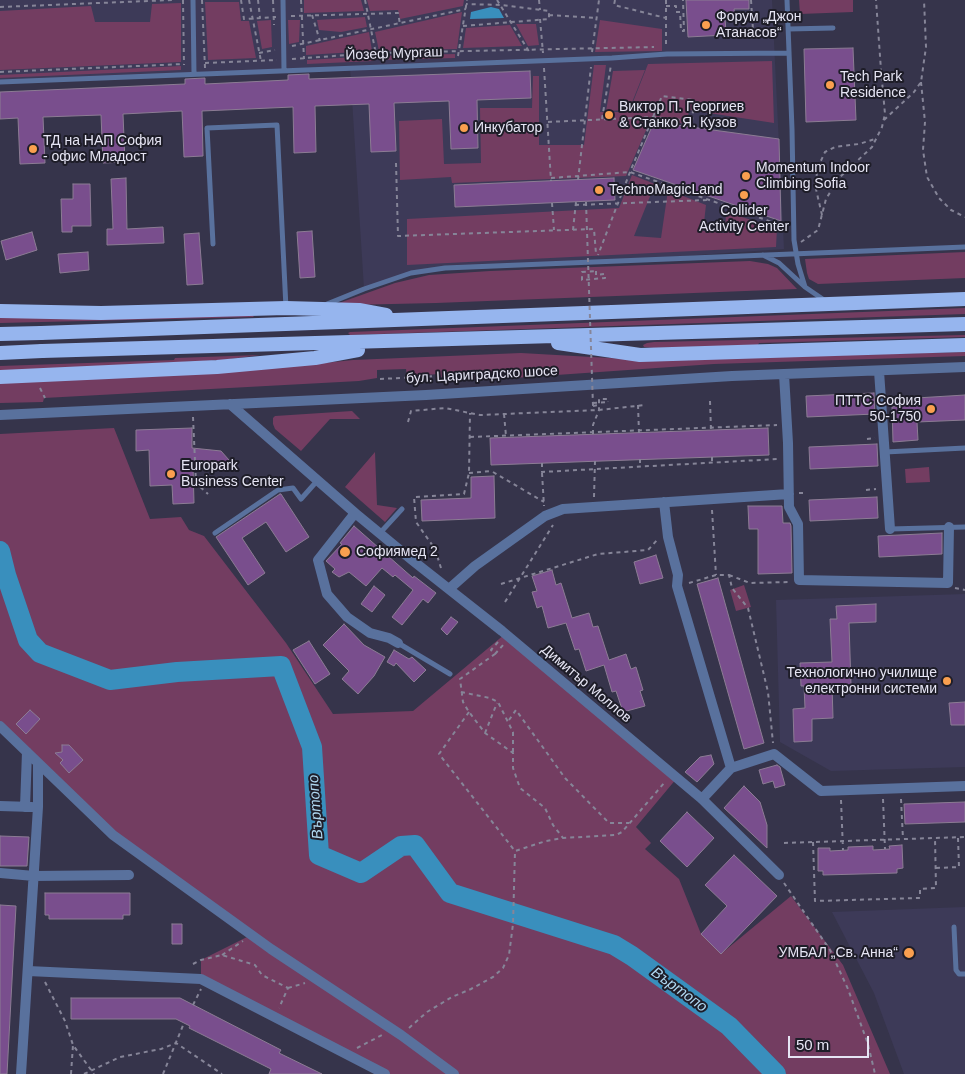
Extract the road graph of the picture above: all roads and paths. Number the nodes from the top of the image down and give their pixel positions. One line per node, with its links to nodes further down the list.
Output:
1 (173, 0): 28 (path)
2 (183, 0): 73 (path)
3 (193, 0): 74 (lane)
4 (202, 0): 65 (path)
5 (241, 0): 37 (path)
6 (249, 0): 37 (path)
7 (258, 0): 38 (path)
8 (274, 0): 36 (path)
9 (283, 0): 34 (lane)
10 (301, 0): 35 (path)
11 (365, 0): 31 (path)
12 (467, 0): 23 (path)
13 (497, 0): 24 (path)
14 (539, 0): 30 (path)
15 (599, 0): 39 (path)
16 (615, 0): 40 (path)
17 (666, 0): 25 (path)
18 (683, 0): 27 (path)
19 (751, 0): 49 (path)
20 (787, 0): 47 (lane)
21 (876, 0): 80 (path)
22 (924, 0): 76 (path)
23 (466, 4): 24 (path); 29 (path)
24 (501, 5): 30 (path); 42 (path)
25 (666, 6): 26 (path); 40 (path)
26 (676, 6): 27 (path); 27 (path)
27 (683, 6)
28 (0, 7)
29 (466, 9): 43 (path); 45 (path)
30 (540, 10): 33 (path)
31 (368, 14): 32 (path); 43 (path); 48 (path)
32 (312, 15): 35 (path); 50 (path)
33 (549, 15): 39 (path); 41 (path)
34 (284, 16): 35 (path); 36 (path); 53 (lane)
35 (301, 16): 51 (path)
36 (274, 17): 38 (path); 44 (path)
37 (253, 18): 38 (path); 59 (path)
38 (260, 18)
39 (597, 18): 52 (path)
40 (666, 18): 60 (path)
41 (540, 20): 42 (path); 54 (path)
42 (511, 21): 45 (path); 55 (path)
43 (400, 24): 48 (path)
44 (274, 25)
45 (463, 26): 56 (path)
46 (833, 28): 47 (lane)
47 (788, 29): 58 (lane)
48 (372, 30): 50 (path); 57 (path)
49 (752, 30)
50 (320, 41): 51 (path)
51 (302, 44): 53 (path); 61 (path)
52 (593, 47): 54 (path); 60 (path); 62 (path)
53 (284, 48): 59 (path); 64 (lane)
54 (543, 48): 55 (path); 66 (path)
55 (528, 49): 56 (path); 67 (path)
56 (459, 52): 57 (path); 68 (path)
57 (376, 53): 61 (path); 69 (path)
58 (789, 53): 60 (lane, Йозеф Мургаш); 95 (lane)
59 (259, 54): 65 (path)
60 (666, 54): 63 (lane, Йозеф Мургаш)
61 (304, 58): 64 (path); 70 (path)
62 (592, 58): 63 (lane, Йозеф Мургаш); 66 (lane, Йозеф Мургаш); 79 (path)
63 (612, 58): 78 (path)
64 (284, 59): 65 (path); 71 (lane)
65 (260, 60): 72 (path)
66 (544, 60): 67 (lane, Йозеф Мургаш); 81 (path)
67 (534, 61): 68 (lane, Йозеф Мургаш)
68 (457, 63): 69 (lane, Йозеф Мургаш)
69 (378, 66): 70 (lane, Йозеф Мургаш)
70 (305, 69): 71 (lane, Йозеф Мургаш)
71 (284, 70): 72 (lane, Йозеф Мургаш)
72 (262, 71): 74 (lane, Йозеф Мургаш)
73 (0, 72)
74 (194, 74): 75 (lane, Йозеф Мургаш)
75 (0, 82)
76 (921, 82): 80 (path); 91 (path)
77 (653, 117): 77 (path); 78 (path); 84 (path)
78 (602, 119): 79 (path)
79 (584, 120): 81 (path); 85 (path)
80 (884, 120): 82 (path)
81 (548, 122): 85 (path)
82 (876, 139): 92 (path); 92 (path)
83 (396, 163): 93 (path)
84 (630, 172): 85 (path); 87 (path); 90 (path)
85 (579, 176): 86 (path)
86 (578, 180)
87 (711, 200): 90 (path); 95 (path)
88 (586, 202): 102 (path, bridge)
89 (552, 203): 93 (path)
90 (618, 204): 94 (path); 101 (path)
91 (965, 217)
92 (823, 218): 97 (path)
93 (554, 230): 94 (path)
94 (573, 230): 101 (path)
95 (794, 230): 97 (lane)
96 (213, 244): 106 (lane)
97 (795, 246): 99 (lane)
98 (965, 247): 99 (lane)
99 (796, 254): 100 (lane); 103 (lane)
100 (762, 255): 101 (lane); 103 (lane)
101 (596, 260): 107 (lane)
102 (588, 279): 102 (path, bridge); 126 (path, bridge)
103 (805, 287): 105 (lane)
104 (965, 299): 105 (highway)
105 (829, 303): 109 (highway)
106 (286, 308): 107 (highway); 108 (highway)
107 (313, 309): 109 (highway)
108 (0, 311)
109 (414, 320): 111 (highway, bridge)
110 (965, 324): 112 (highway)
111 (0, 334)
112 (518, 338): 113 (highway); 114 (highway)
113 (403, 342): 115 (highway, bridge); 120 (highway)
114 (965, 345)
115 (0, 353)
116 (965, 367): 117 (street, бул. Цариградско шосе)
117 (879, 371): 118 (street, бул. Цариградско шосе); 145 (street)
118 (784, 374): 125 (street, бул. Цариградско шосе); 136 (street)
119 (439, 376): 121 (path)
120 (0, 377)
121 (380, 379)
122 (38, 381): 123 (path)
123 (45, 398)
124 (710, 400): 137 (path)
125 (230, 404): 130 (street, бул. Цариградско шосе); 156 (street, Димитър Моллов)
126 (593, 404): 127 (path); 127 (path, bridge)
127 (599, 405): 131 (path)
128 (638, 405): 129 (path); 131 (path); 138 (path)
129 (645, 405)
130 (193, 406): 134 (street, бул. Цариградско шосе); 159 (path)
131 (599, 410): 133 (path); 139 (path)
132 (470, 413): 133 (path); 135 (path); 141 (path)
133 (504, 414): 140 (path)
134 (0, 415)
135 (408, 422)
136 (787, 425): 137 (path); 147 (street)
137 (711, 429): 138 (path)
138 (639, 432): 139 (path)
139 (593, 433): 140 (path)
140 (506, 436): 141 (path)
141 (470, 437): 155 (path)
142 (867, 439): 143 (path)
143 (871, 439)
144 (965, 448): 145 (lane)
145 (885, 452): 171 (street)
146 (712, 457): 151 (path)
147 (788, 458): 151 (path); 160 (street)
148 (640, 459): 152 (path)
149 (595, 461): 153 (path)
150 (542, 463): 154 (path)
151 (712, 463): 152 (path)
152 (640, 467): 153 (path)
153 (595, 469): 154 (path); 164 (path)
154 (542, 472): 162 (path)
155 (469, 473): 162 (path); 175 (path)
156 (317, 481): 167 (street, Димитър Моллов); 172 (lane)
157 (870, 489): 158 (path)
158 (866, 490)
159 (208, 494)
160 (789, 494): 161 (street); 179 (street)
161 (711, 499): 163 (street); 176 (path)
162 (544, 502): 168 (path)
163 (664, 502): 164 (street); 174 (street)
164 (593, 507): 166 (street)
165 (402, 509): 173 (lane)
166 (563, 509): 168 (street); 178 (path)
167 (355, 513): 173 (street, Димитър Моллов); 185 (street)
168 (545, 516): 182 (street)
169 (949, 527): 170 (lane); 171 (lane); 179 (street)
170 (965, 527)
171 (890, 529)
172 (215, 533)
173 (380, 534): 182 (street, Димитър Моллов)
174 (668, 537): 178 (path); 181 (street)
175 (436, 549)
176 (716, 575): 177 (path); 181 (path)
177 (729, 575): 179 (path); 195 (path)
178 (520, 577): 180 (path); 183 (path)
179 (799, 580)
180 (500, 584)
181 (677, 586): 197 (street)
182 (449, 589): 198 (street, Димитър Моллов)
183 (505, 602)
184 (498, 642): 187 (path)
185 (398, 643): 186 (lane)
186 (450, 674)
187 (461, 692): 188 (path); 189 (path)
188 (498, 702): 190 (path); 192 (path)
189 (469, 712): 192 (path); 219 (path)
190 (509, 720): 194 (path); 207 (path)
191 (0, 726): 193 (street)
192 (485, 733): 194 (path)
193 (26, 752): 196 (street); 205 (street)
194 (513, 753): 209 (path)
195 (774, 754): 197 (street); 202 (street)
196 (38, 763): 206 (street); 226 (street)
197 (731, 768): 203 (street)
198 (672, 774): 203 (street, Димитър Моллов); 207 (path)
199 (965, 786): 200 (street)
200 (901, 788): 201 (street); 212 (path)
201 (883, 789): 202 (street); 213 (path)
202 (840, 790): 214 (path)
203 (702, 799): 223 (street, Димитър Моллов)
204 (0, 806): 205 (street)
205 (26, 807): 206 (street)
206 (38, 807): 224 (street)
207 (629, 823): 209 (path)
208 (965, 837): 211 (path)
209 (563, 838): 219 (path)
210 (935, 838): 211 (path); 212 (path); 220 (path)
211 (958, 838): 220 (path)
212 (903, 839): 213 (path)
213 (885, 840): 214 (path); 217 (path)
214 (842, 841): 215 (path); 218 (path)
215 (813, 842): 216 (path); 220 (path)
216 (784, 843)
217 (885, 849)
218 (843, 850)
219 (515, 851): 237 (path)
220 (936, 868)
221 (0, 873): 224 (street)
222 (129, 875): 224 (street)
223 (779, 875): 250 (path)
224 (34, 876): 229 (street)
225 (954, 927): 231 (lane)
226 (252, 935): 227 (path); 237 (street)
227 (222, 954): 228 (path); 234 (path)
228 (193, 964)
229 (28, 971): 230 (street); 242 (street)
230 (39, 972): 234 (street); 238 (path)
231 (965, 974)
232 (197, 996): 233 (path)
233 (193, 1005)
234 (275, 1018): 240 (street)
235 (184, 1023): 239 (path)
236 (382, 1035): 240 (path)
237 (401, 1035): 249 (street)
238 (73, 1044): 241 (path); 243 (path)
239 (176, 1044): 241 (path); 246 (path); 247 (path)
240 (346, 1054): 248 (street)
241 (91, 1070): 244 (path); 245 (path)
242 (21, 1074)
243 (71, 1074)
244 (84, 1074)
245 (94, 1074)
246 (163, 1074)
247 (222, 1074)
248 (385, 1074)
249 (454, 1074)
250 (875, 1074)

